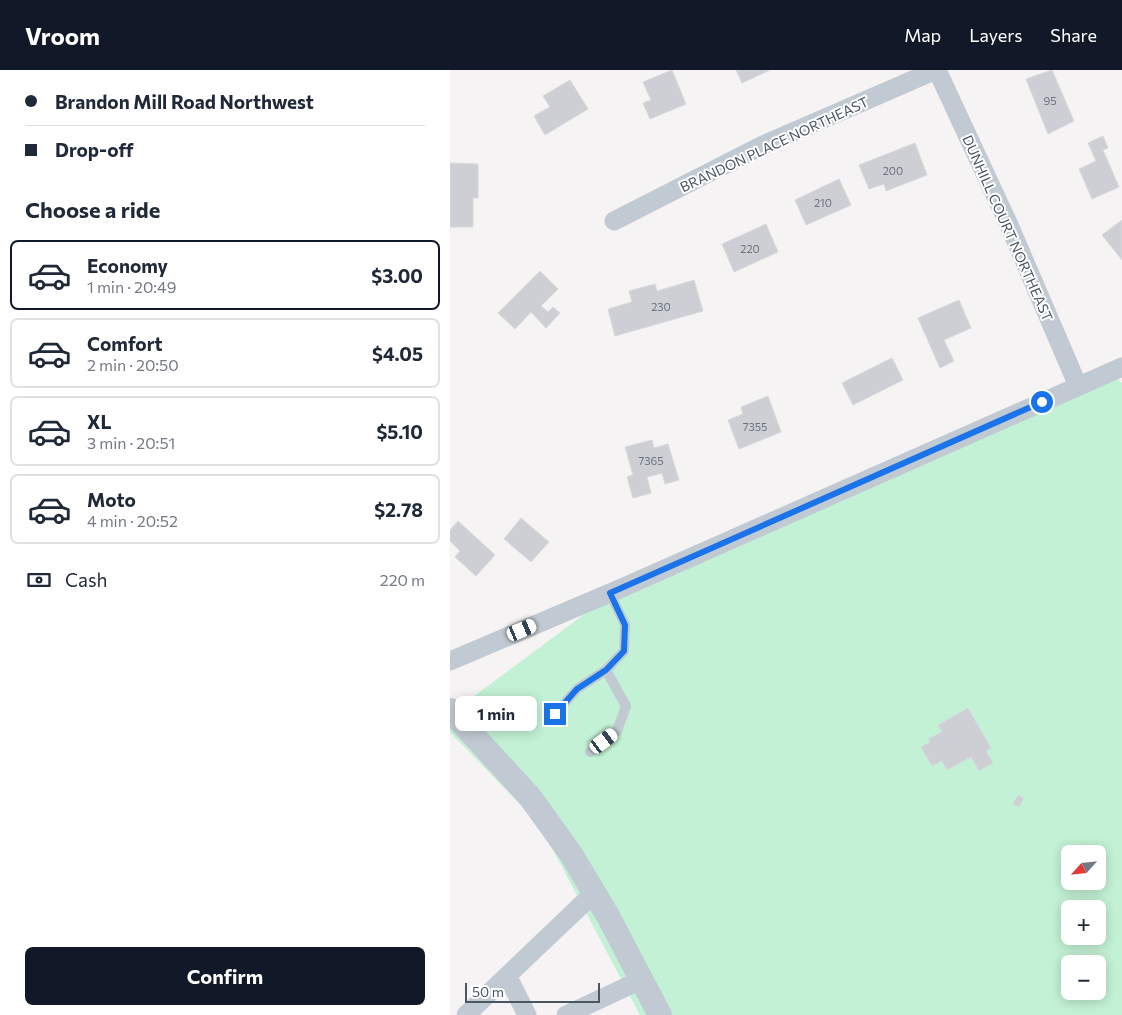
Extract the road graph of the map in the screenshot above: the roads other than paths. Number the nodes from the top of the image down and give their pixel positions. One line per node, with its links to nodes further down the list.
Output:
1 (936, 70): 2 (street, BRANDON PLACE NORTHEAST); 4 (street, DUNHILL COURT NORTHEAST)
2 (614, 220)
3 (1122, 367): 4 (street)
4 (1078, 386): 5 (street)
5 (610, 593): 6 (street); 7 (lane)
6 (450, 661)
7 (606, 670): 9 (lane); 10 (lane)
8 (450, 710): 11 (street)
9 (555, 714)
10 (590, 752)
11 (594, 894): 12 (street); 13 (street)
12 (508, 977): 14 (street); 15 (street)
13 (641, 980): 16 (street); 17 (street)
14 (466, 1015)
15 (527, 1015)
16 (566, 1015)
17 (660, 1015)

